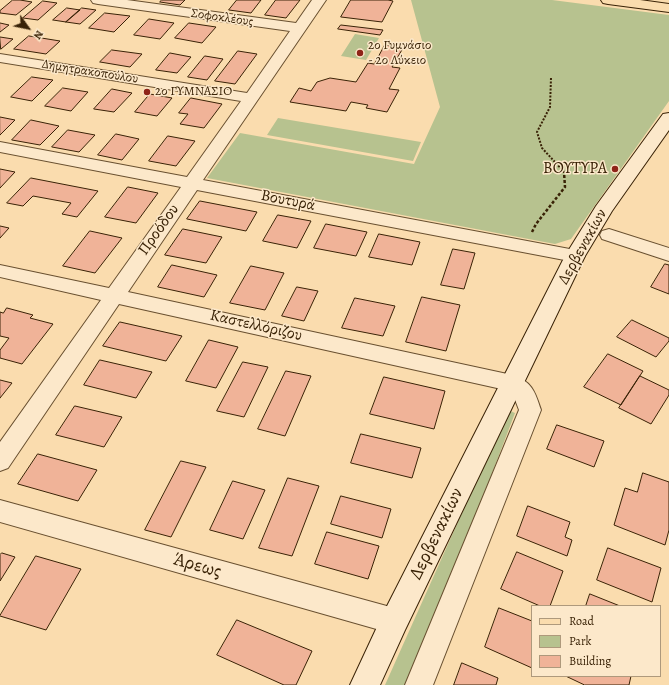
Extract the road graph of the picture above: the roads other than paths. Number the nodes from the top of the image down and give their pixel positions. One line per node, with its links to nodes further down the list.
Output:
1 (98, 0): 5 (street, Σοφοκλέους)
2 (319, 0): 5 (street, Προόδου)
3 (608, 0): 4 (main road)
4 (669, 8)
5 (299, 28): 7 (street, Προόδου)
6 (0, 58): 7 (street, Δημητρακοπούλου)
7 (250, 98): 10 (street, Προόδου)
8 (669, 118): 13 (street, Δερβενακίων)
9 (0, 147): 10 (street, Βουτυρά)
10 (191, 183): 13 (street, Βουτυρά); 15 (street, Προόδου)
11 (609, 235): 12 (street)
12 (669, 255)
13 (576, 256): 16 (street, Δερβενακίων)
14 (0, 271): 15 (street, Καστελλόριζου)
15 (114, 295): 16 (street, Καστελλόριζου); 17 (street, Προόδου)
16 (512, 384): 19 (street, Δερβενακίων); 21 (street)
17 (0, 460)
18 (0, 511): 19 (street, Άρεως)
19 (394, 621): 20 (street, Δερβενακίων)
20 (365, 685)
21 (419, 685)

